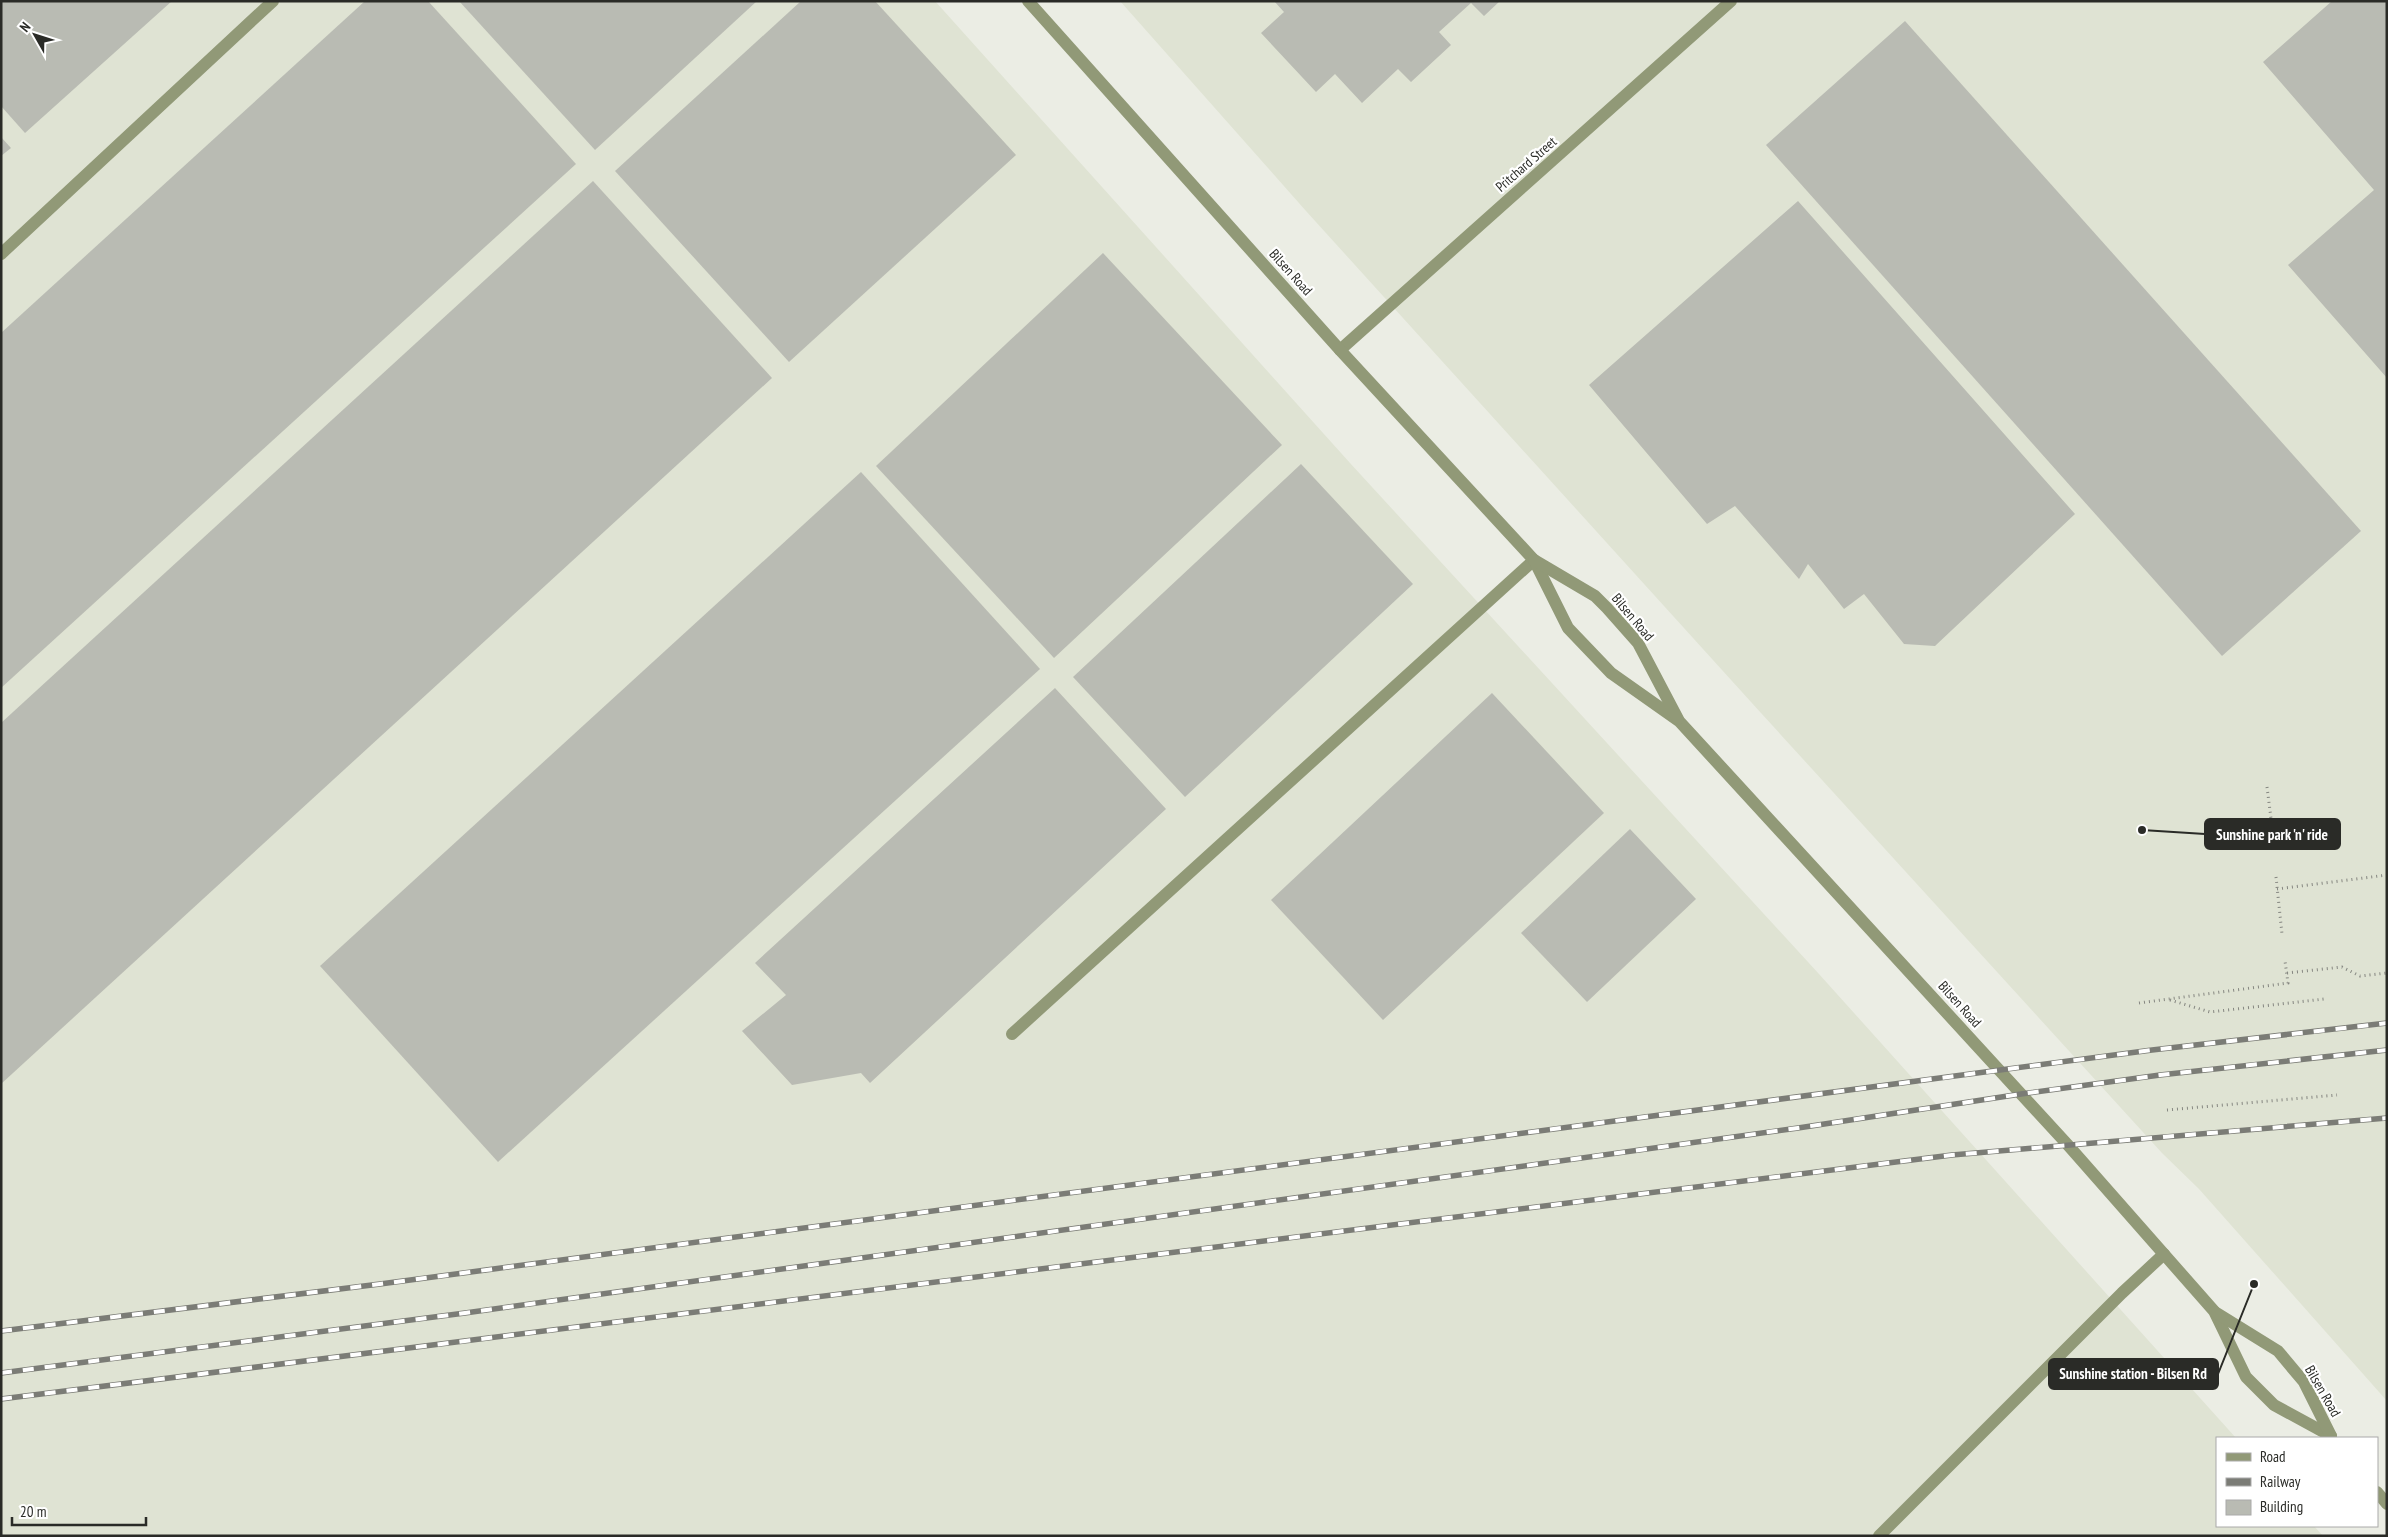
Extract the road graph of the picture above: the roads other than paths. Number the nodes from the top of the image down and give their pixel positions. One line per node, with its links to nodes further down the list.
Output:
1 (273, 1): 4 (street)
2 (1028, 1): 5 (street, Bilsen Road)
3 (1732, 1): 5 (street, Pritchard Street)
4 (1, 254)
5 (1340, 350): 6 (street, Bilsen Road)
6 (1534, 560): 7 (street, Bilsen Road); 7 (street, Bilsen Road); 8 (street)
7 (1679, 721): 9 (street, Bilsen Road)
8 (1012, 1034)
9 (2164, 1254): 10 (street, Bilsen Road); 14 (street)
10 (2214, 1311): 11 (street, Bilsen Road); 11 (street, Bilsen Road)
11 (2332, 1437)
12 (2378, 1493): 13 (street)
13 (2387, 1504)
14 (1879, 1536)

